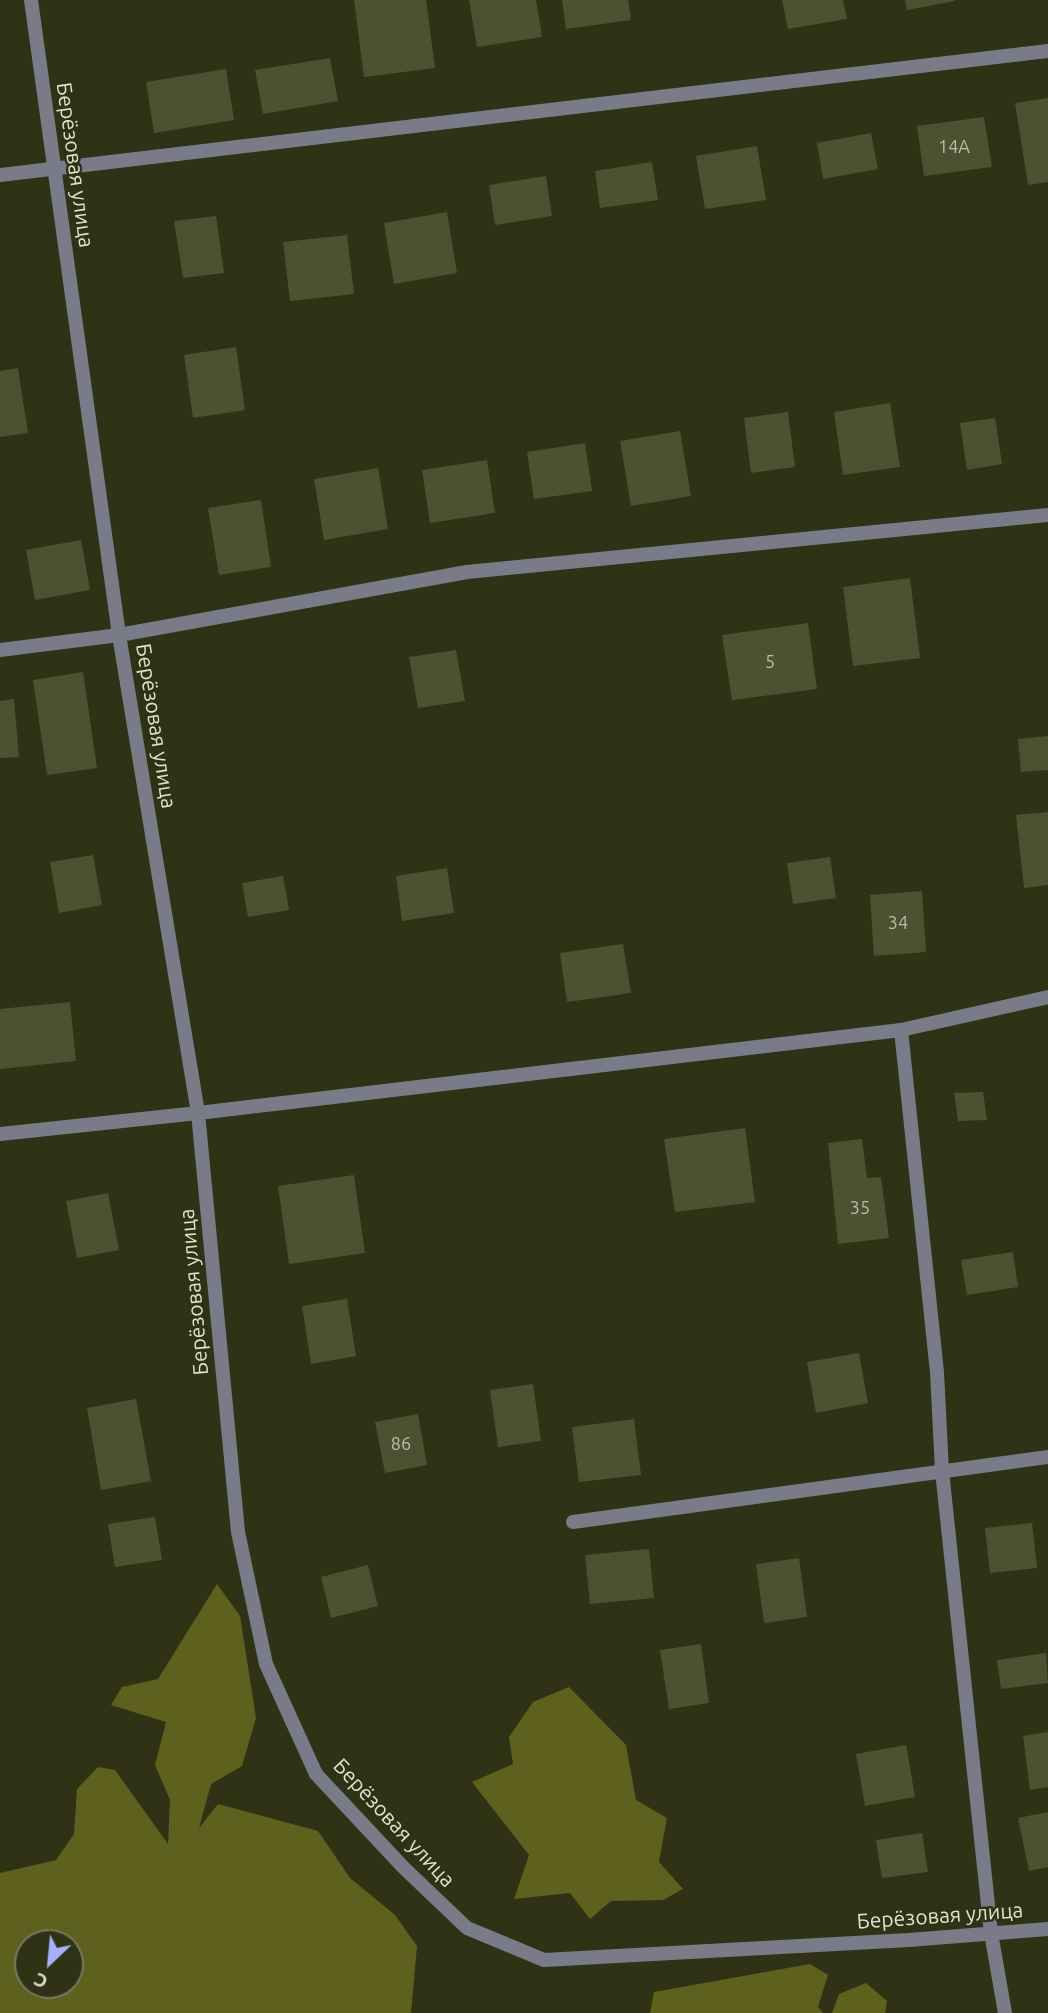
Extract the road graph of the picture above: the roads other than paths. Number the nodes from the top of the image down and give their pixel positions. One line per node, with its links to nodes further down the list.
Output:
1 (31, 0): 3 (street, Берёзовая улица)
2 (1048, 51): 3 (street)
3 (54, 167): 4 (street); 6 (street, Берёзовая улица)
4 (0, 175)
5 (1048, 515): 6 (street)
6 (120, 635): 7 (street); 10 (street, Берёзовая улица)
7 (0, 650)
8 (1048, 997): 9 (street)
9 (901, 1030): 10 (street); 13 (street)
10 (198, 1113): 11 (street); 16 (street, Берёзовая улица)
11 (0, 1134)
12 (1048, 1457): 13 (street)
13 (942, 1471): 14 (street); 16 (street)
14 (573, 1522)
15 (1048, 1929): 16 (street, Берёзовая улица)
16 (991, 1933): 17 (street)
17 (1005, 2013)

